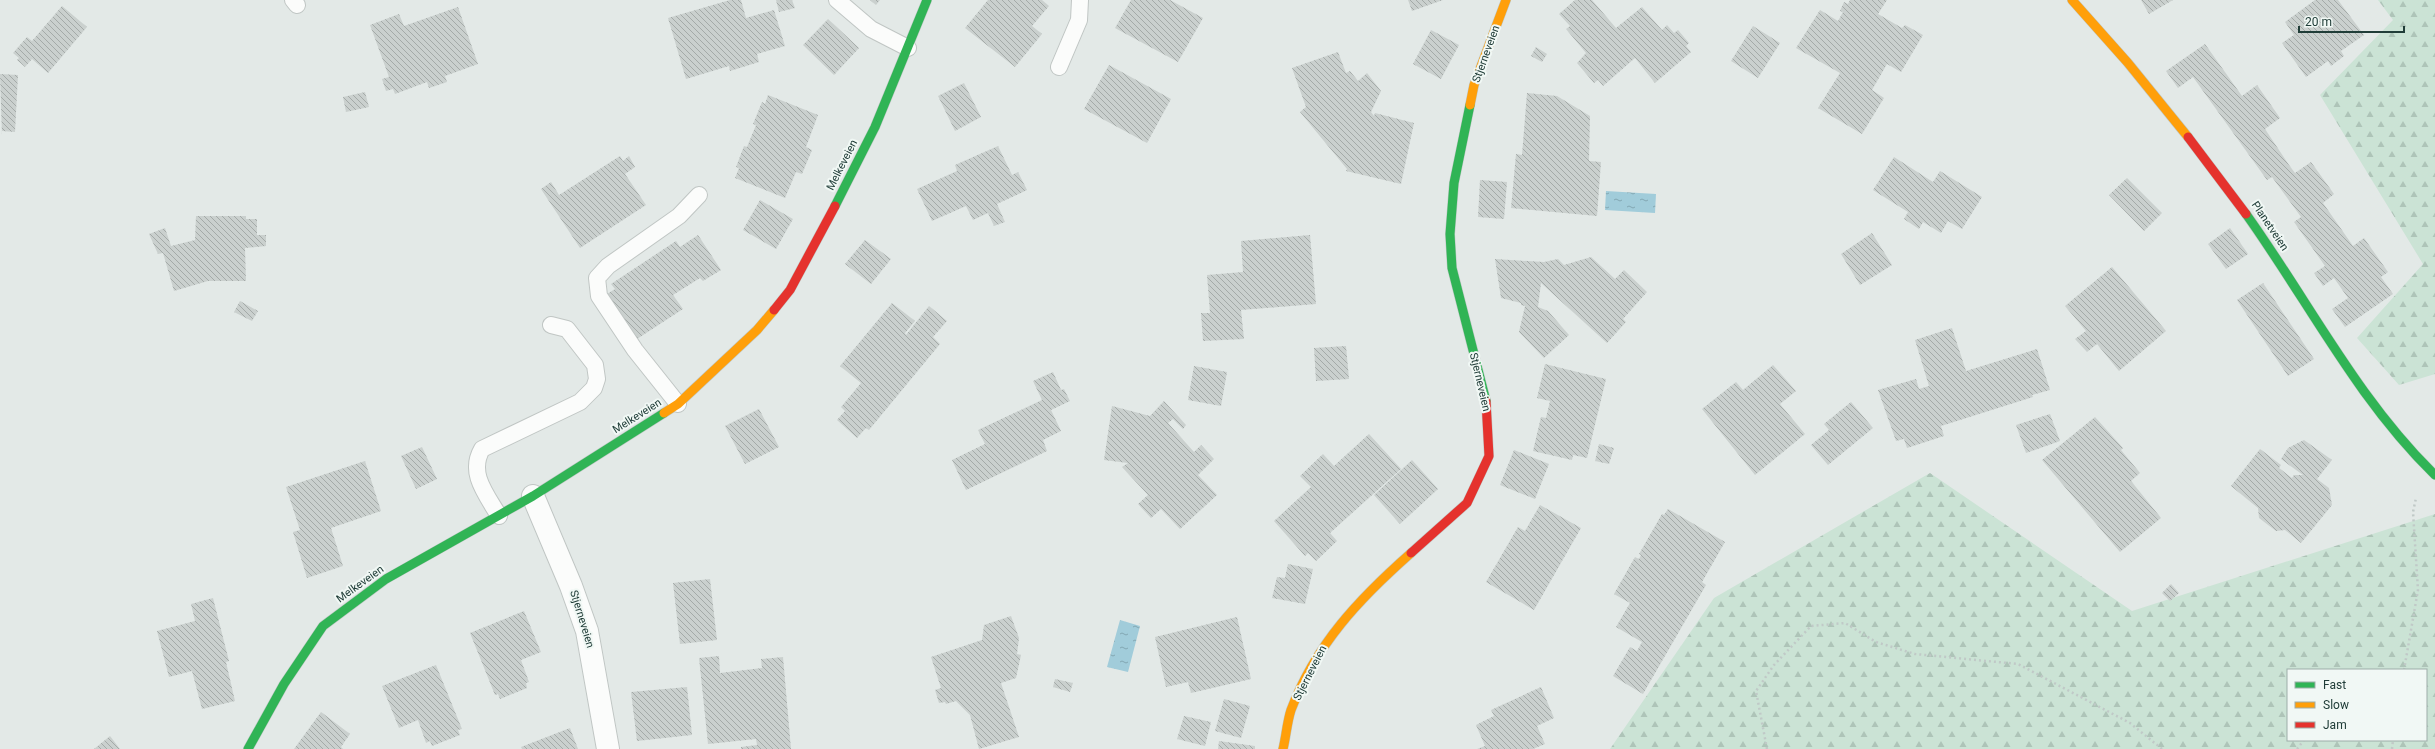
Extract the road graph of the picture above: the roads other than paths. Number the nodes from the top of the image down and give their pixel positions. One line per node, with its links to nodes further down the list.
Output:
1 (837, 0): 6 (lane)
2 (927, 0): 6 (street, Melkeveien)
3 (1080, 0): 7 (lane)
4 (1506, 0): 16 (street, Stjerneveien)
5 (2072, 0): 11 (street, Planetveien)
6 (908, 48): 10 (street, Melkeveien)
7 (1059, 67)
8 (699, 195): 10 (lane)
9 (552, 325): 13 (lane)
10 (678, 404): 12 (street, Melkeveien)
11 (2435, 475)
12 (533, 496): 13 (street, Melkeveien); 15 (street, Stjerneveien)
13 (499, 516): 14 (street, Melkeveien)
14 (248, 749)
15 (608, 749)
16 (1283, 749)

